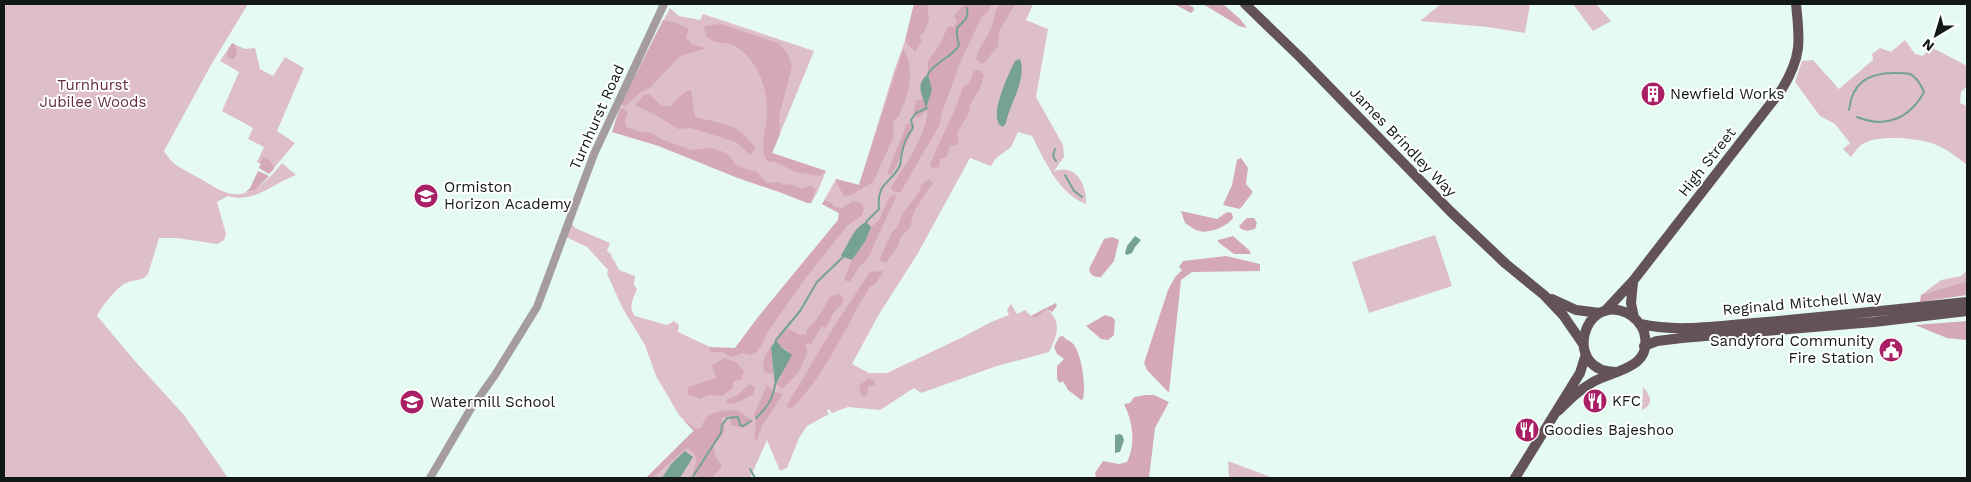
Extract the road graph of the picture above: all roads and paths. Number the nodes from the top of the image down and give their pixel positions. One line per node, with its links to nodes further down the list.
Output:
1 (664, 4): 15 (street, Turnhurst Road)
2 (1245, 4): 5 (main road, James Brindley Way)
3 (1796, 4): 4 (main road, High Street)
4 (1634, 281): 8 (main road, High Street); 9 (main road)
5 (1544, 295): 8 (main road, James Brindley Way); 10 (main road, James Brindley Way)
6 (1967, 302): 9 (main road, Reginald Mitchell Way)
7 (1967, 311): 11 (main road, Reginald Mitchell Way)
8 (1602, 312): 9 (main road); 10 (main road)
9 (1637, 321): 11 (main road)
10 (1583, 344): 12 (main road)
11 (1644, 346): 13 (main road)
12 (1586, 354): 13 (main road); 14 (main road)
13 (1618, 372): 14 (main road)
14 (1558, 411): 16 (main road)
15 (430, 478)
16 (1515, 478)

